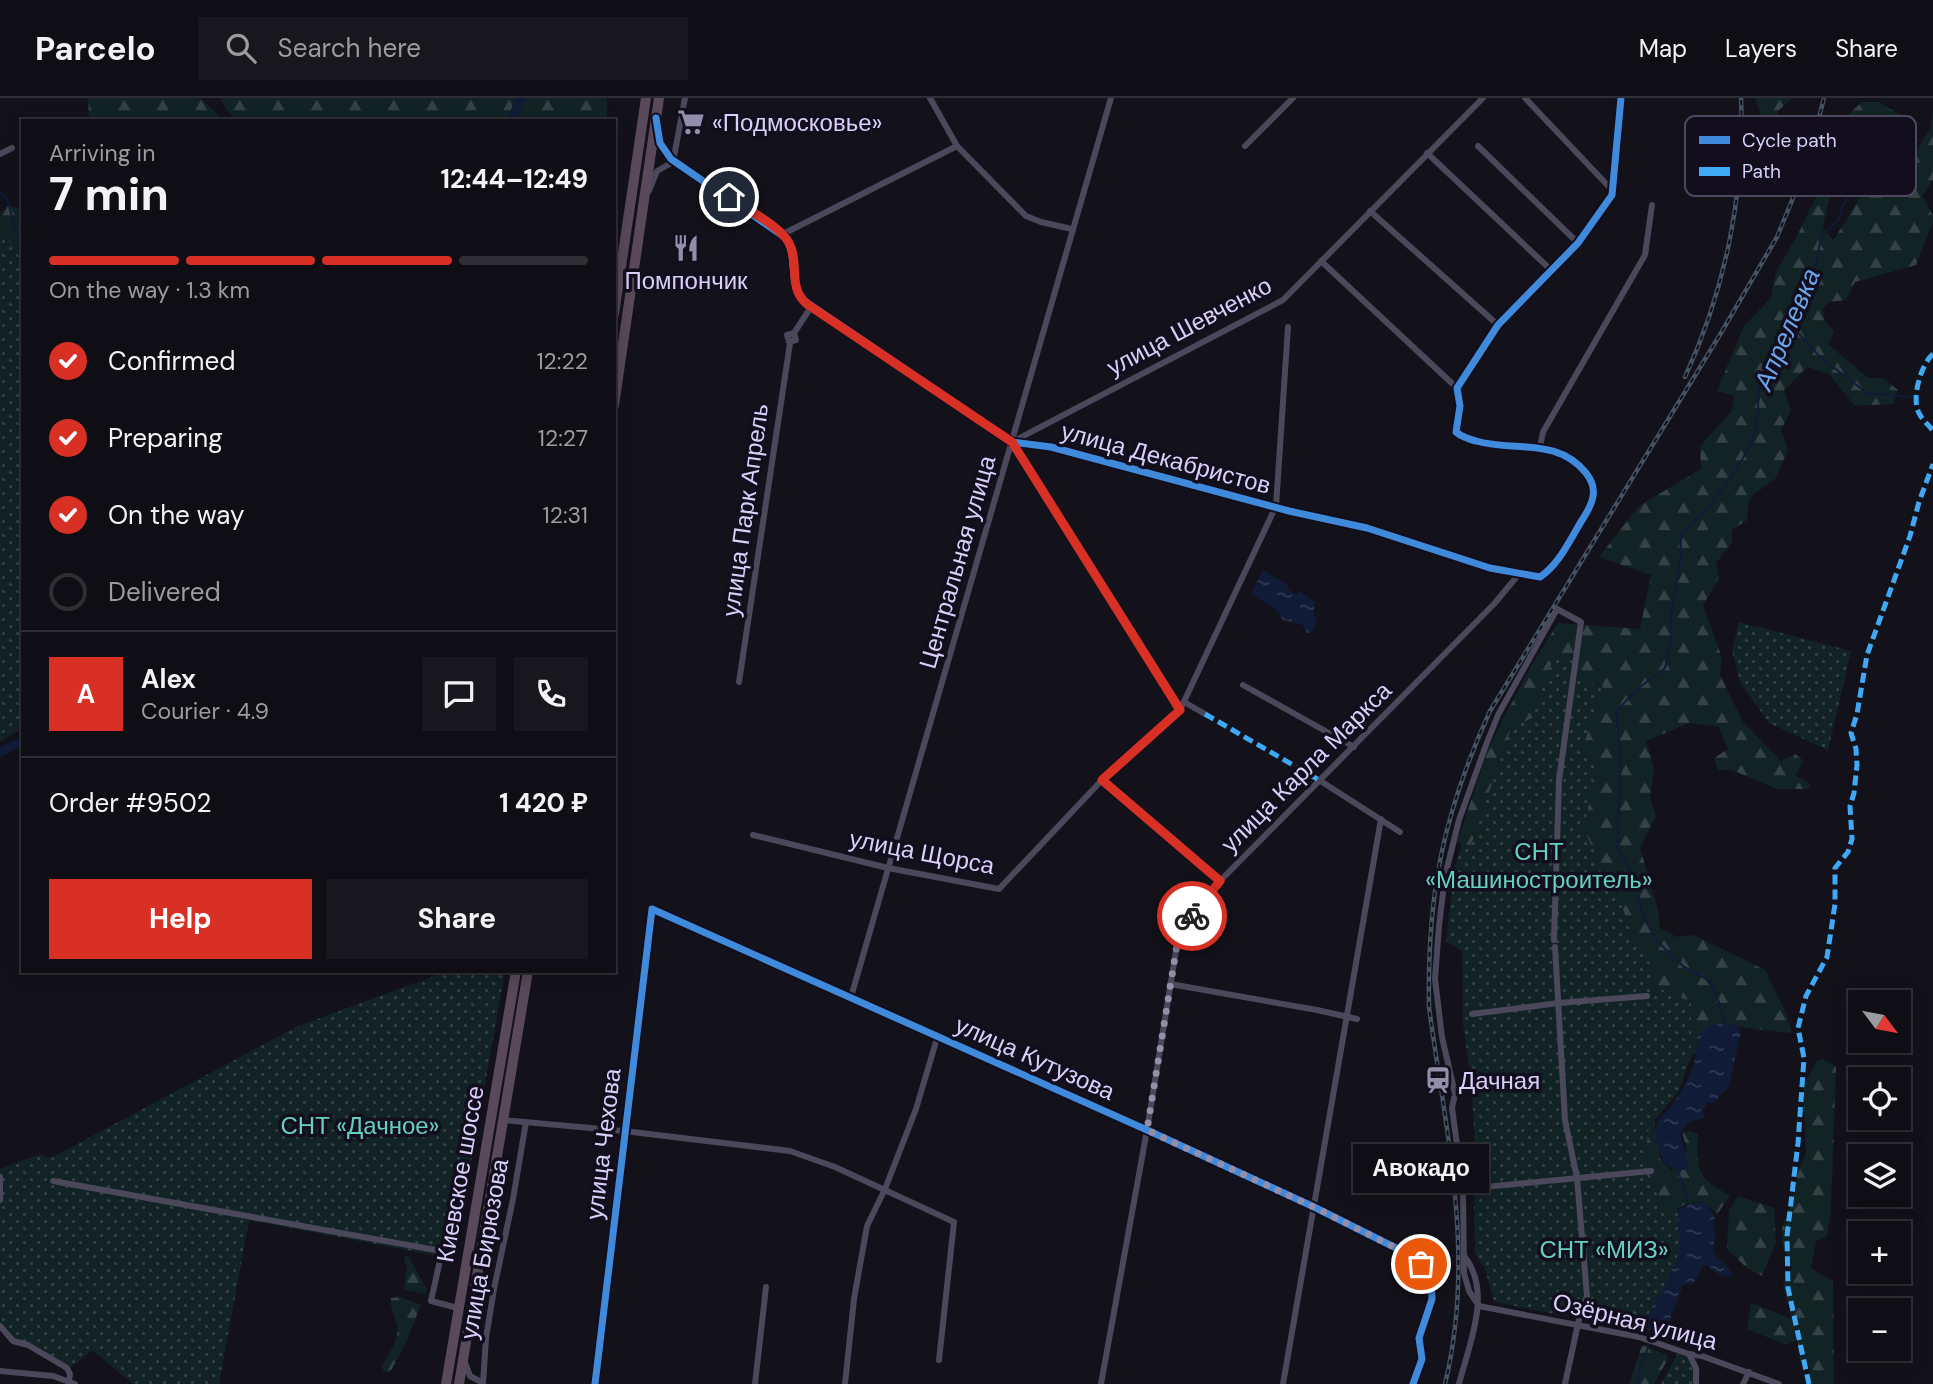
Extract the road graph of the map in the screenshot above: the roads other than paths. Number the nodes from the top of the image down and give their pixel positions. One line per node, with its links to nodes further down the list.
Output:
1 (646, 98): 29 (highway)
2 (659, 98): 10 (highway)
3 (685, 98): 15 (street)
4 (930, 98): 11 (street)
5 (1111, 98): 24 (street, Центральная улица)
6 (1293, 98): 12 (street)
7 (1483, 98): 17 (street, улица Шевченко)
8 (1525, 98): 20 (street)
9 (1621, 98): 20 (street)
10 (656, 118): 16 (street); 21 (highway)
11 (957, 146): 24 (street); 25 (street)
12 (1245, 146)
13 (1478, 146): 26 (street)
14 (12, 148): 18 (street)
15 (675, 151): 16 (street); 19 (street)
16 (665, 153): 19 (street)
17 (1427, 153): 23 (street, улица Шевченко); 28 (street)
18 (0, 154)
19 (673, 162): 21 (street); 25 (street)
20 (1613, 191): 26 (street)
21 (645, 202): 34 (highway)
22 (1651, 205): 36 (street)
23 (1370, 211): 27 (street, улица Шевченко); 31 (street)
24 (1072, 229): 35 (street, Центральная улица)
25 (783, 234): 30 (street, улица Декабристов)
26 (1578, 243): 28 (street)
27 (1321, 261): 33 (street); 35 (street, улица Шевченко)
28 (1550, 270): 31 (street)
29 (616, 300)
30 (811, 306): 35 (street, улица Декабристов); 39 (street, улица Парк Апрель)
31 (1498, 325): 33 (street)
32 (1288, 327): 37 (street)
33 (1457, 388): 36 (street)
34 (616, 392)
35 (1012, 442): 37 (street, улица Декабристов); 42 (street); 50 (street, Центральная улица)
36 (1540, 447): 38 (street, улица Декабристов)
37 (1276, 506): 38 (street, улица Декабристов); 41 (street)
38 (1519, 574): 44 (street, улица Карла Маркса)
39 (739, 682)
40 (1243, 685): 44 (street)
41 (1184, 702): 42 (street); 43 (street)
42 (1180, 710): 45 (street, улица Щорса)
43 (1205, 714)
44 (1354, 747): 46 (street, улица Карла Маркса)
45 (1102, 780): 50 (street, улица Щорса); 51 (street)
46 (1319, 780): 47 (street); 51 (street, улица Карла Маркса)
47 (1381, 820): 48 (street); 60 (street)
48 (1400, 832)
49 (753, 835): 50 (street, улица Щорса)
50 (888, 868): 57 (street, Центральная улица)
51 (1220, 881): 55 (street, улица Карла Маркса)
52 (652, 909): 57 (street, улица Кутузова); 66 (street, улица Чехова)
53 (516, 973): 79 (highway, Киевское шоссе)
54 (528, 973): 63 (highway, Киевское шоссе)
55 (1170, 984): 60 (street); 65 (street, улица Карла Маркса)
56 (1647, 996): 58 (street)
57 (851, 997): 62 (street, улица Кутузова)
58 (1559, 1003): 59 (street); 69 (street); 72 (street)
59 (1472, 1014)
60 (1345, 1017): 61 (street); 74 (street)
61 (1357, 1019)
62 (937, 1035): 65 (street, улица Кутузова); 71 (street)
63 (503, 1119): 64 (street); 82 (highway, Киевское шоссе)
64 (526, 1122): 66 (street); 91 (street, улица Бирюзова)
65 (1147, 1130): 74 (street, улица Кутузова); 96 (street, улица Карла Маркса)
66 (624, 1131): 71 (street); 93 (street, улица Чехова)
67 (1651, 1171): 69 (street)
68 (0, 1177): 73 (street)
69 (1577, 1178): 72 (street); 80 (street)
70 (53, 1181): 75 (street)
71 (885, 1189): 84 (street); 95 (street)
72 (1463, 1189): 78 (street)
73 (0, 1200)
74 (1314, 1207): 97 (street); 98 (street, улица Кутузова)
75 (442, 1251): 76 (street); 79 (street)
76 (452, 1253)
77 (766, 1287): 94 (street)
78 (1479, 1306): 80 (street, Озёрная улица); 99 (street)
79 (458, 1308): 88 (highway, Киевское шоссе)
80 (1578, 1324): 83 (street, Озёрная улица); 100 (street)
81 (0, 1326): 87 (street)
82 (464, 1345): 89 (highway, Киевское шоссе); 91 (street)
83 (1689, 1354): 86 (street, Озёрная улица); 101 (street)
84 (939, 1360)
85 (0, 1371): 87 (street)
86 (1749, 1372): 102 (street); 103 (street, Озёрная улица)
87 (72, 1382)
88 (446, 1384)
89 (459, 1384)
90 (474, 1384): 91 (street)
91 (483, 1384): 92 (street)
92 (490, 1384)
93 (595, 1384)
94 (755, 1384)
95 (845, 1384)
96 (1101, 1384)
97 (1283, 1384)
98 (1413, 1384)
99 (1459, 1384)
100 (1565, 1384)
101 (1696, 1384)
102 (1743, 1384)
103 (1779, 1384)

